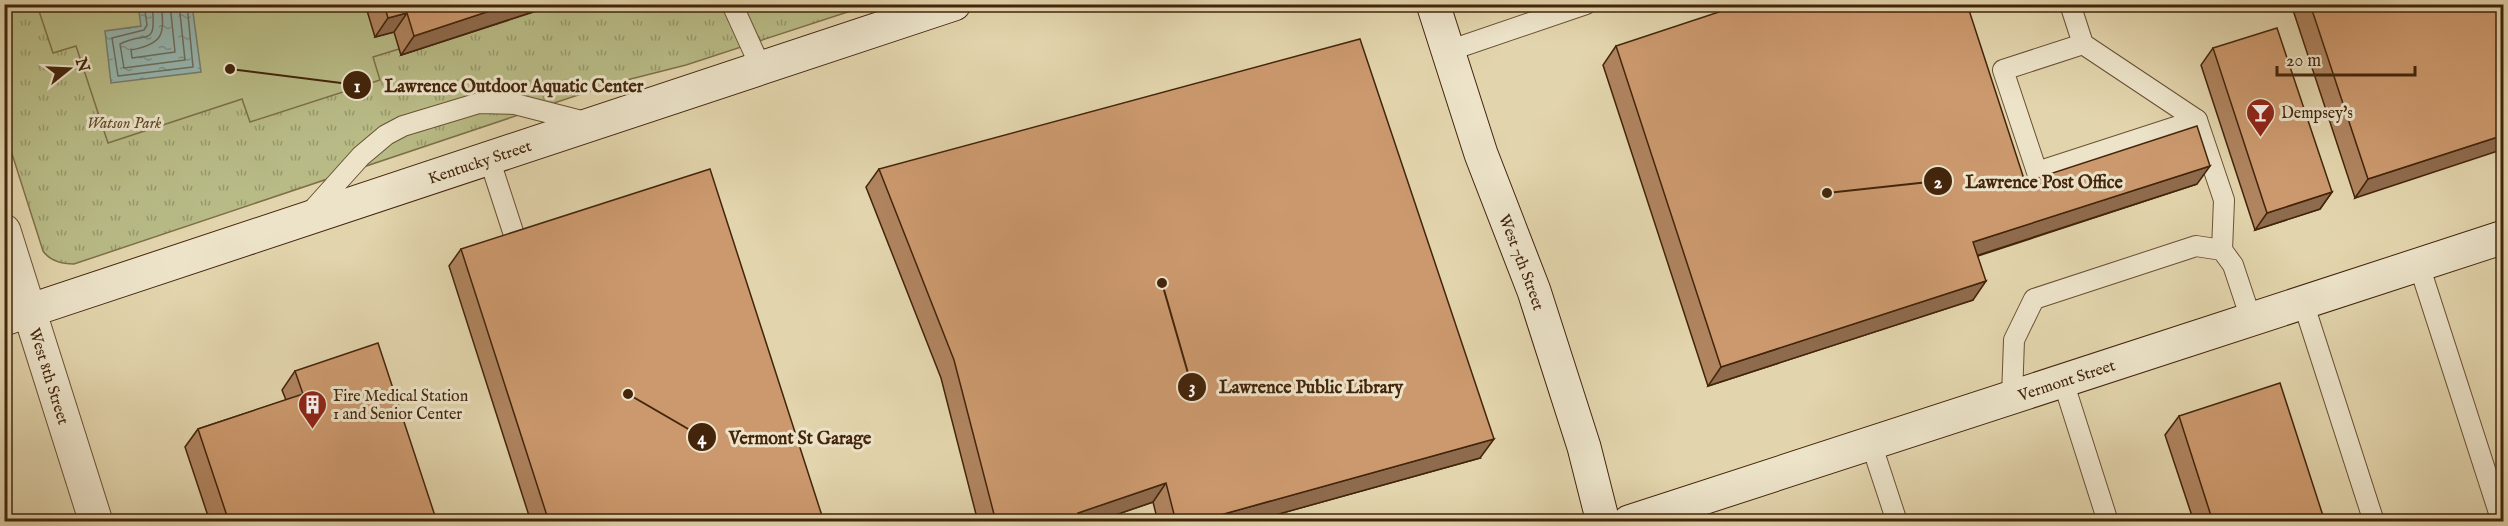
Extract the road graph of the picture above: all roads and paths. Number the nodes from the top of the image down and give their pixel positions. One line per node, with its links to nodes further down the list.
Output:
1 (732, 4): 8 (lane)
2 (954, 4): 8 (street, Kentucky Street)
3 (1433, 4): 7 (street, West 7th Street)
4 (1586, 4): 7 (lane)
5 (2070, 4): 6 (lane)
6 (2083, 44): 9 (lane); 9 (lane)
7 (1448, 51): 26 (street, West 7th Street)
8 (761, 68): 10 (street, Kentucky Street)
9 (2197, 120): 16 (lane)
10 (590, 124): 11 (street, Kentucky Street); 12 (lane)
11 (489, 158): 12 (street, Kentucky Street); 15 (lane)
12 (306, 219): 19 (street, Kentucky Street)
13 (4, 231): 19 (street, West 8th Street)
14 (2504, 237): 17 (street, Vermont Street)
15 (517, 244)
16 (2222, 250): 20 (lane); 22 (lane)
17 (2419, 265): 18 (street, Vermont Street); 30 (lane)
18 (2303, 302): 20 (street, Vermont Street); 29 (lane)
19 (17, 315): 25 (street, West 8th Street)
20 (2251, 319): 21 (street, Vermont Street)
21 (2062, 381): 22 (street, Vermont Street); 24 (lane)
22 (2012, 397): 23 (street, Vermont Street)
23 (1871, 443): 27 (street, Vermont Street); 28 (lane)
24 (2104, 520)
25 (96, 522)
26 (1603, 522)
27 (1629, 522)
28 (1897, 522)
29 (2374, 522)
30 (2502, 522)

